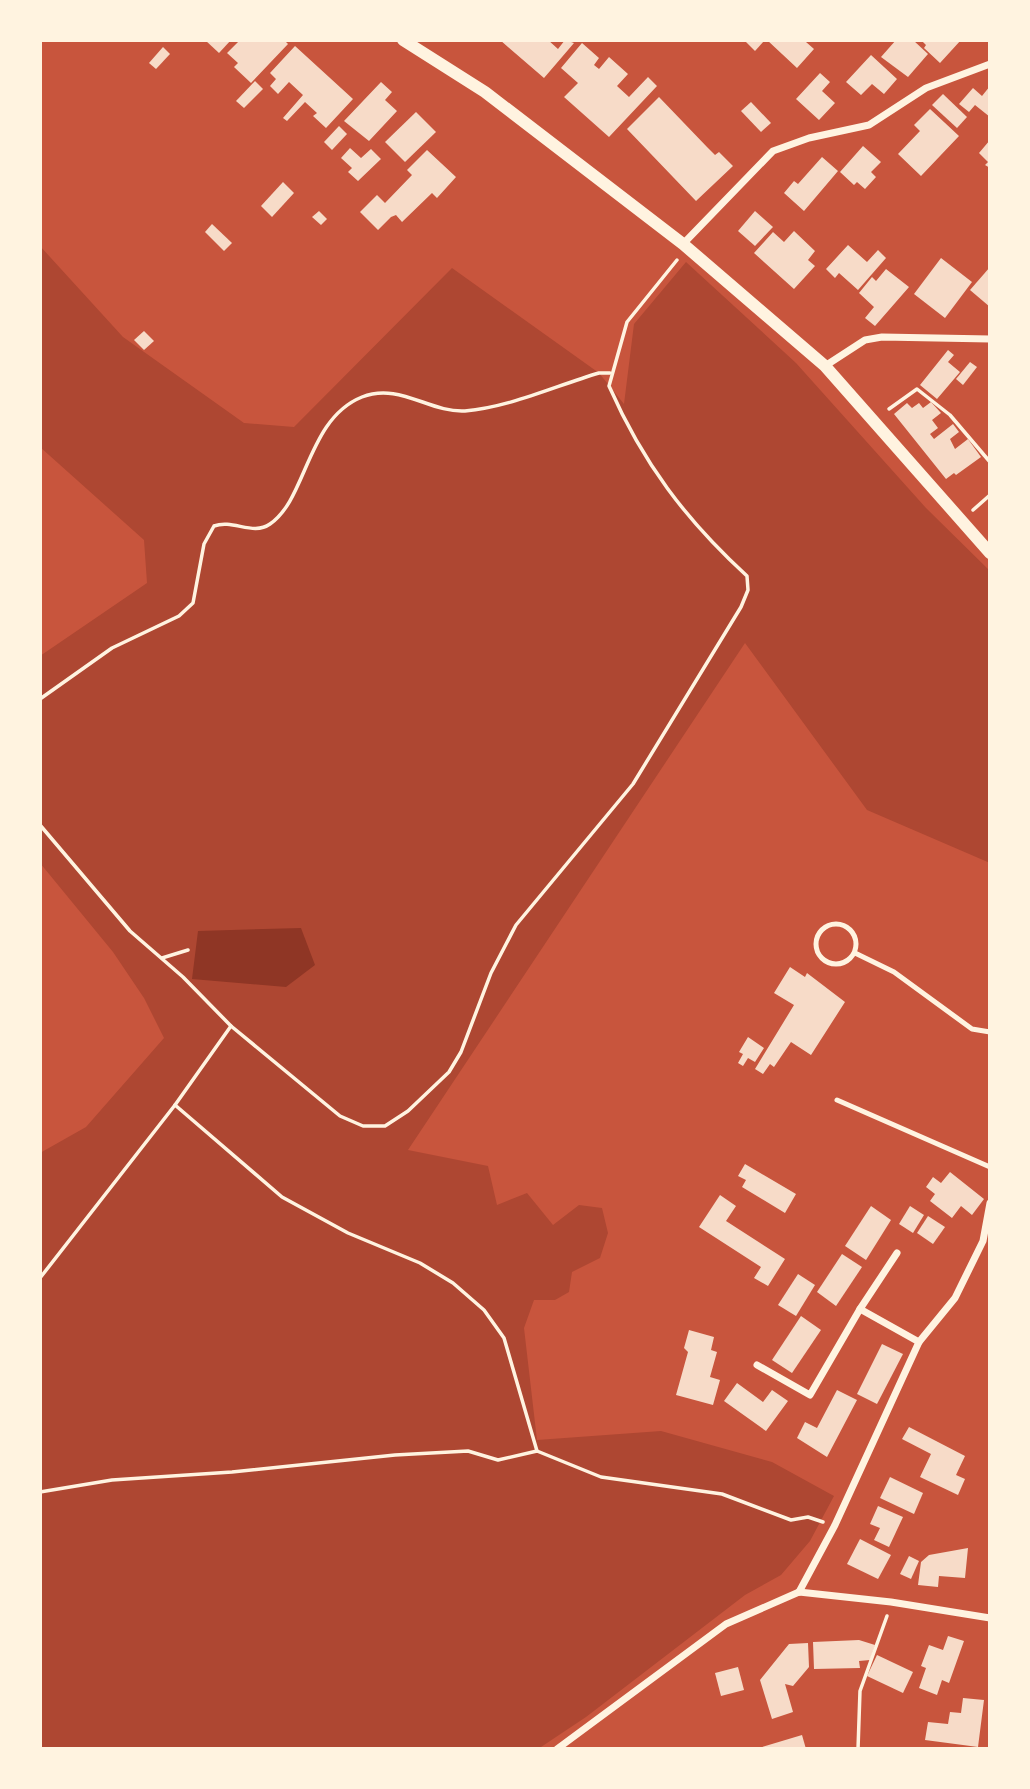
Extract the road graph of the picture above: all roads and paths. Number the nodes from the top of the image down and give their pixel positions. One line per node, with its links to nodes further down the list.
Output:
1 (403, 40): 3 (street)
2 (990, 64): 3 (street)
3 (683, 248): 5 (street); 6 (path)
4 (990, 339): 5 (street)
5 (825, 366): 11 (street)
6 (611, 373): 12 (path); 17 (path)
7 (889, 409): 8 (path)
8 (990, 462)
9 (990, 495): 10 (path)
10 (972, 510)
11 (990, 553)
12 (40, 699)
13 (40, 825): 16 (path)
14 (188, 950): 16 (path)
15 (855, 953): 15 (lane); 18 (lane)
16 (162, 958): 17 (path)
17 (231, 1026): 20 (path)
18 (990, 1032)
19 (837, 1100): 21 (lane)
20 (175, 1105): 24 (path); 28 (path)
21 (990, 1167)
22 (990, 1203): 26 (street)
23 (897, 1253): 25 (street)
24 (40, 1278)
25 (860, 1310): 26 (street); 27 (street)
26 (919, 1342): 30 (street)
27 (757, 1365)
28 (537, 1451): 29 (path); 30 (path)
29 (40, 1492)
30 (835, 1525): 31 (street)
31 (799, 1592): 32 (street); 34 (street)
32 (891, 1602): 33 (street); 35 (path)
33 (990, 1618)
34 (557, 1749)
35 (858, 1749)

